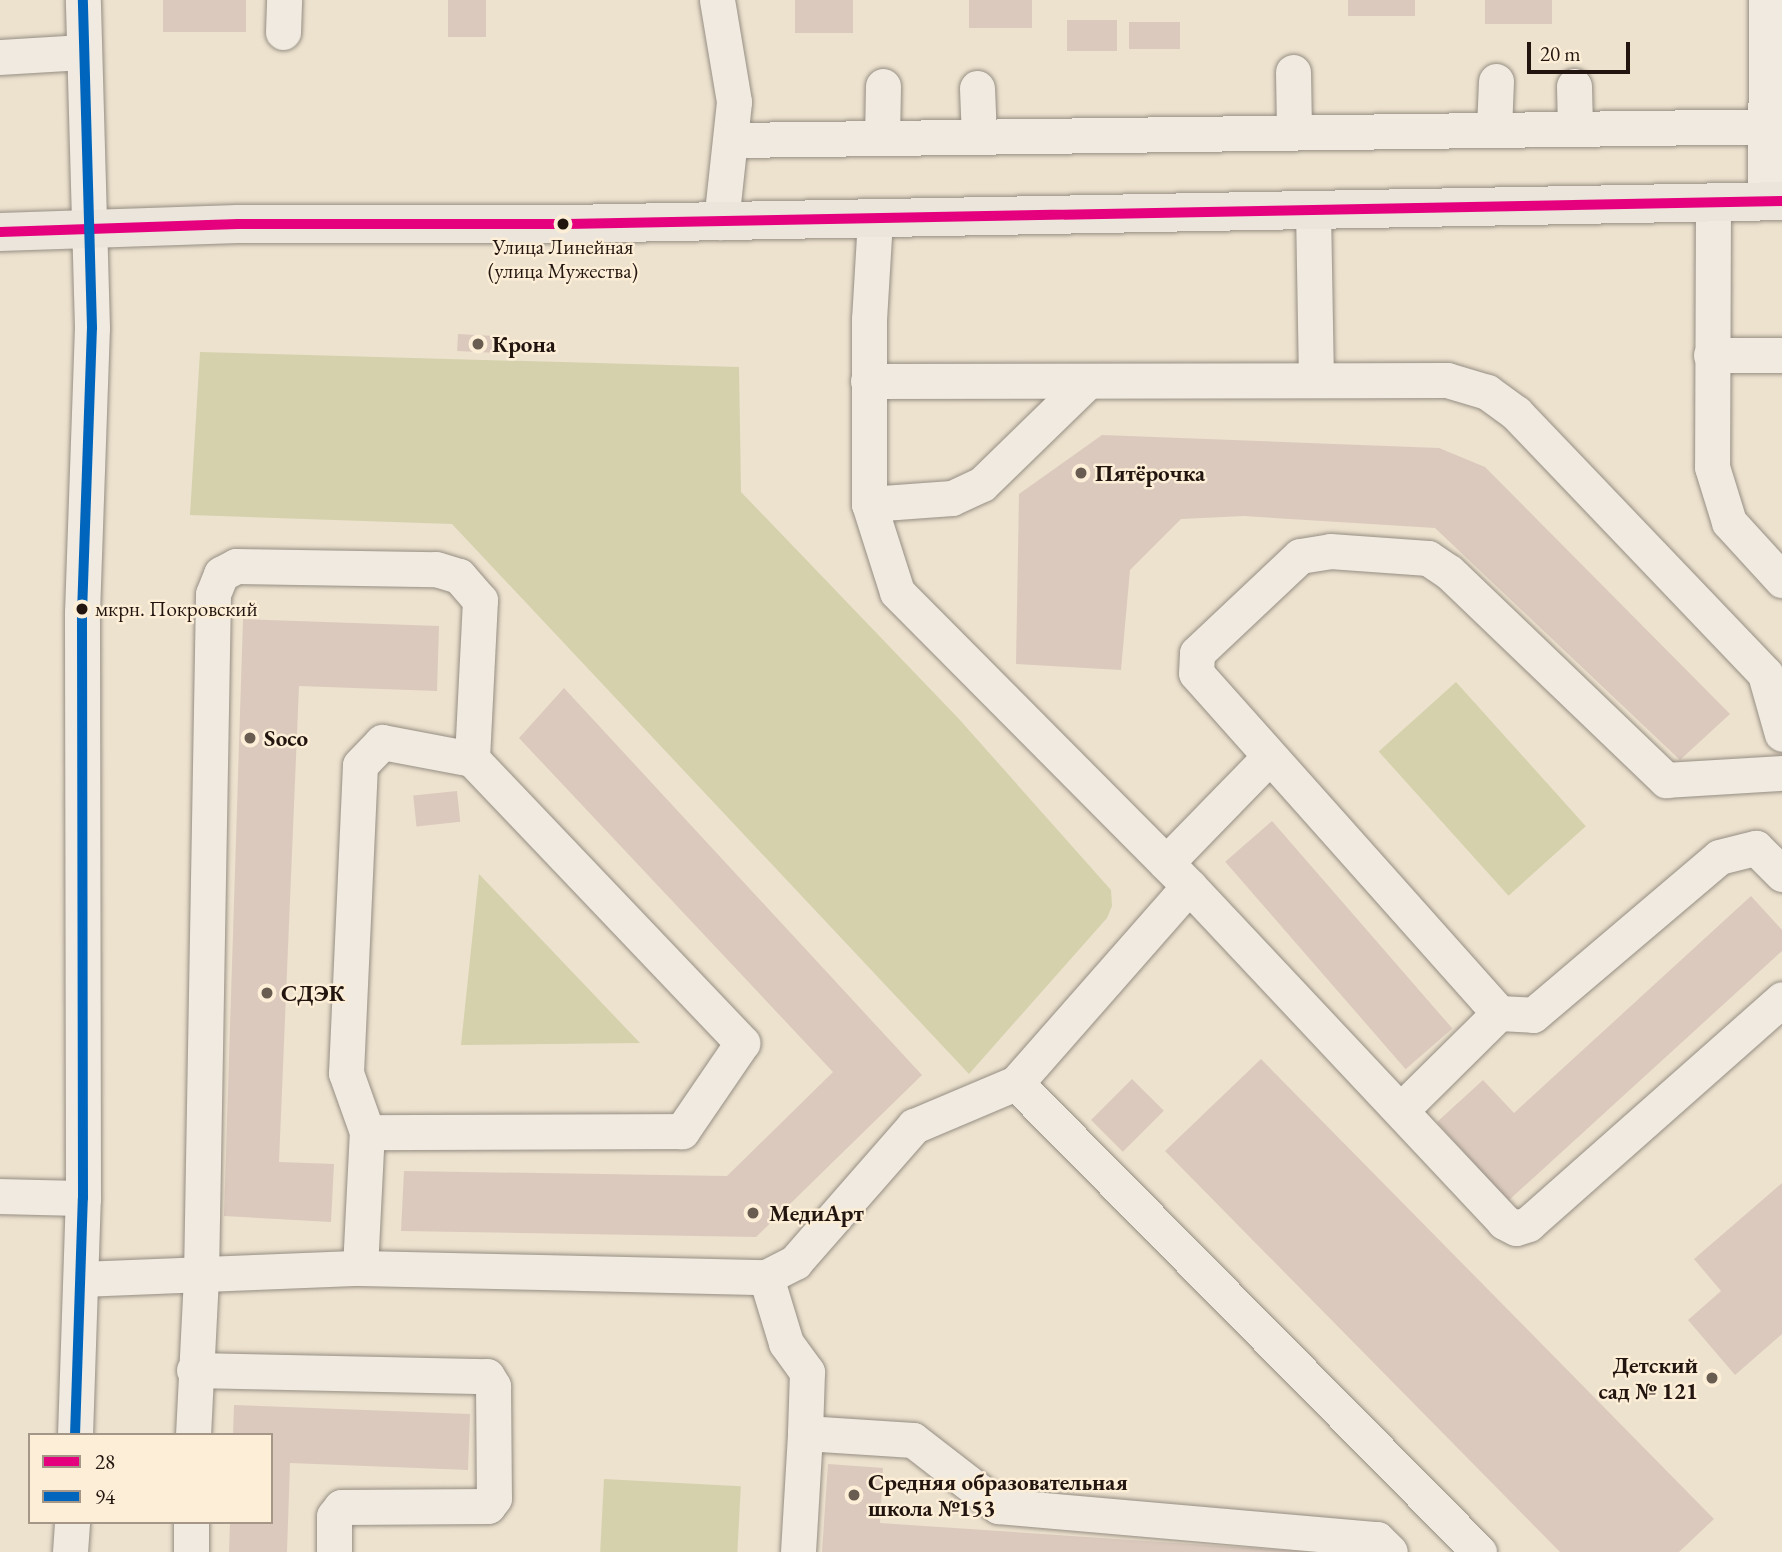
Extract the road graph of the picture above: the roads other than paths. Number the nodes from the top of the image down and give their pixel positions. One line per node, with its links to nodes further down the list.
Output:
1 (83, 0): 4 (street)
2 (717, 0): 17 (street)
3 (1766, 0): 11 (street)
4 (82, 52): 5 (street); 23 (street)
5 (0, 57)
6 (1293, 72): 14 (street)
7 (1496, 81): 13 (street)
8 (883, 86): 16 (street)
9 (1574, 86): 12 (street)
10 (977, 88): 15 (street)
11 (1774, 127): 12 (street); 18 (street)
12 (1575, 128): 13 (street)
13 (1494, 129): 14 (street)
14 (1294, 132): 15 (street)
15 (979, 137): 16 (street)
16 (882, 138): 17 (street)
17 (733, 140): 22 (street)
18 (1774, 201): 19 (main road)
19 (1713, 202): 20 (main road); 25 (street)
20 (1313, 209): 21 (main road); 27 (street)
21 (875, 219): 22 (main road); 28 (street)
22 (721, 222): 23 (main road)
23 (91, 231): 24 (main road); 44 (street)
24 (0, 232)
25 (1711, 355): 26 (street); 31 (street)
26 (1782, 355)
27 (1316, 379): 29 (street); 32 (street)
28 (868, 381): 29 (street); 30 (street)
29 (1085, 384): 30 (street)
30 (869, 504): 36 (street)
31 (1782, 580)
32 (1782, 734)
33 (1268, 758): 35 (street); 36 (street); 39 (street)
34 (472, 759): 42 (street); 42 (street); 46 (street)
35 (1782, 773)
36 (1177, 874): 40 (street); 41 (street)
37 (1782, 874): 39 (street)
38 (1782, 999): 41 (street)
39 (1499, 1013): 41 (street)
40 (1016, 1083): 47 (street); 60 (street)
41 (1401, 1110)
42 (367, 1132): 45 (street)
43 (0, 1196): 44 (street)
44 (83, 1198): 48 (street)
45 (360, 1268): 46 (street); 47 (street)
46 (201, 1276): 48 (street); 49 (street)
47 (766, 1277): 52 (street)
48 (81, 1279): 50 (street)
49 (194, 1370): 51 (street); 57 (street)
50 (75, 1433)
51 (193, 1433)
52 (805, 1433): 58 (street); 59 (street)
53 (72, 1524): 55 (street)
54 (191, 1524): 56 (street)
55 (70, 1552)
56 (191, 1552)
57 (334, 1552)
58 (798, 1552)
59 (1390, 1552)
60 (1479, 1552)

